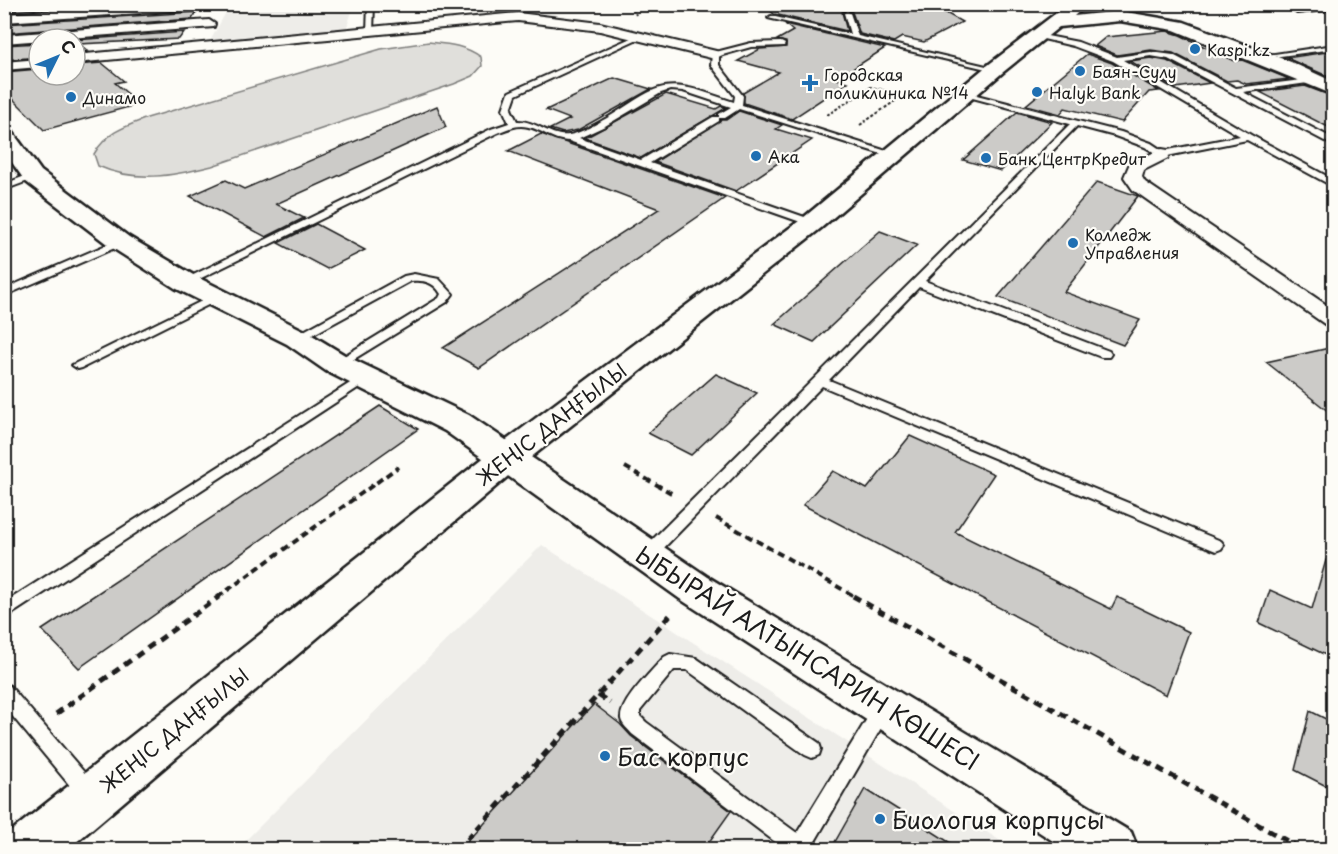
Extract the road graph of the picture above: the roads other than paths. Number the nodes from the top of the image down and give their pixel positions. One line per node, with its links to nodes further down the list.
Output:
1 (218, 4): 8 (street); 11 (street)
2 (371, 4): 12 (lane)
3 (1159, 4): 21 (main road)
4 (1291, 4): 6 (lane)
5 (1070, 7): 10 (main road, ЖЕҢІС ДАҢҒЫЛЫ)
6 (1334, 7)
7 (847, 13): 15 (lane)
8 (4, 18)
9 (771, 18): 15 (lane)
10 (1054, 23): 14 (main road, ЖЕҢІС ДАҢҒЫЛЫ); 27 (main road)
11 (209, 24): 16 (street); 19 (street)
12 (370, 32): 13 (street); 19 (street)
13 (640, 36): 20 (street); 33 (lane)
14 (1037, 36): 23 (lane); 26 (main road, ЖЕҢІС ДАҢҒЫЛЫ)
15 (855, 37): 26 (lane)
16 (4, 39)
17 (781, 44): 20 (lane)
18 (1334, 47): 21 (lane)
19 (197, 48): 22 (street)
20 (715, 55): 31 (lane)
21 (1265, 56): 27 (main road)
22 (87, 58)
23 (1116, 59): 29 (lane); 35 (lane)
24 (27, 64): 25 (street)
25 (4, 66)
26 (996, 69): 30 (main road, ЖЕҢІС ДАҢҒЫЛЫ)
27 (1310, 78): 28 (main road); 29 (lane)
28 (1334, 89)
29 (1234, 91): 37 (lane)
30 (968, 94): 32 (lane); 38 (main road, ЖЕҢІС ДАҢҒЫЛЫ)
31 (738, 106): 36 (lane); 38 (lane); 40 (lane)
32 (1075, 123): 39 (lane); 47 (lane)
33 (514, 124): 36 (lane); 46 (lane)
34 (4, 134): 41 (main road, ЫБЫРАЙ АЛТЫНСАРИН КӨШЕСІ)
35 (1248, 137): 39 (lane); 42 (lane)
36 (570, 138): 40 (lane)
37 (1334, 143)
38 (894, 154): 44 (main road, ЖЕҢІС ДАҢҒЫЛЫ)
39 (1162, 154): 50 (street)
40 (643, 163): 44 (lane)
41 (33, 176): 43 (lane); 45 (main road, ЫБЫРАЙ АЛТЫНСАРИН КӨШЕСІ)
42 (1334, 184)
43 (4, 186)
44 (812, 223): 57 (main road, ЖЕҢІС ДАҢҒЫЛЫ)
45 (120, 242): 46 (main road, ЫБЫРАЙ АЛТЫНСАРИН КӨШЕСІ); 48 (lane)
46 (185, 282): 49 (main road, ЫБЫРАЙ АЛТЫНСАРИН КӨШЕСІ)
47 (917, 282): 52 (lane); 56 (lane)
48 (4, 293)
49 (216, 297): 51 (main road, ЫБЫРАЙ АЛТЫНСАРИН КӨШЕСІ); 54 (lane)
50 (1334, 320)
51 (297, 338): 53 (main road, ЫБЫРАЙ АЛТЫНСАРИН КӨШЕСІ); 53 (lane)
52 (1106, 354)
53 (337, 364): 55 (main road, ЫБЫРАЙ АЛТЫНСАРИН КӨШЕСІ)
54 (78, 365)
55 (366, 377): 57 (main road, ЫБЫРАЙ АЛТЫНСАРИН КӨШЕСІ); 60 (lane)
56 (819, 380): 58 (lane); 59 (lane)
57 (508, 457): 59 (main road, ЫБЫРАЙ АЛТЫНСАРИН КӨШЕСІ); 64 (main road, ЖЕҢІС ДАҢҒЫЛЫ)
58 (1216, 545)
59 (647, 555): 62 (main road, ЫБЫРАЙ АЛТЫНСАРИН КӨШЕСІ)
60 (4, 612)
61 (4, 692): 64 (lane)
62 (885, 705): 65 (lane); 67 (main road, ЫБЫРАЙ АЛТЫНСАРИН КӨШЕСІ)
63 (812, 749): 65 (lane)
64 (92, 797): 66 (main road, ЖЕҢІС ДАҢҒЫЛЫ)
65 (799, 848)
66 (28, 849)
67 (1113, 849)

